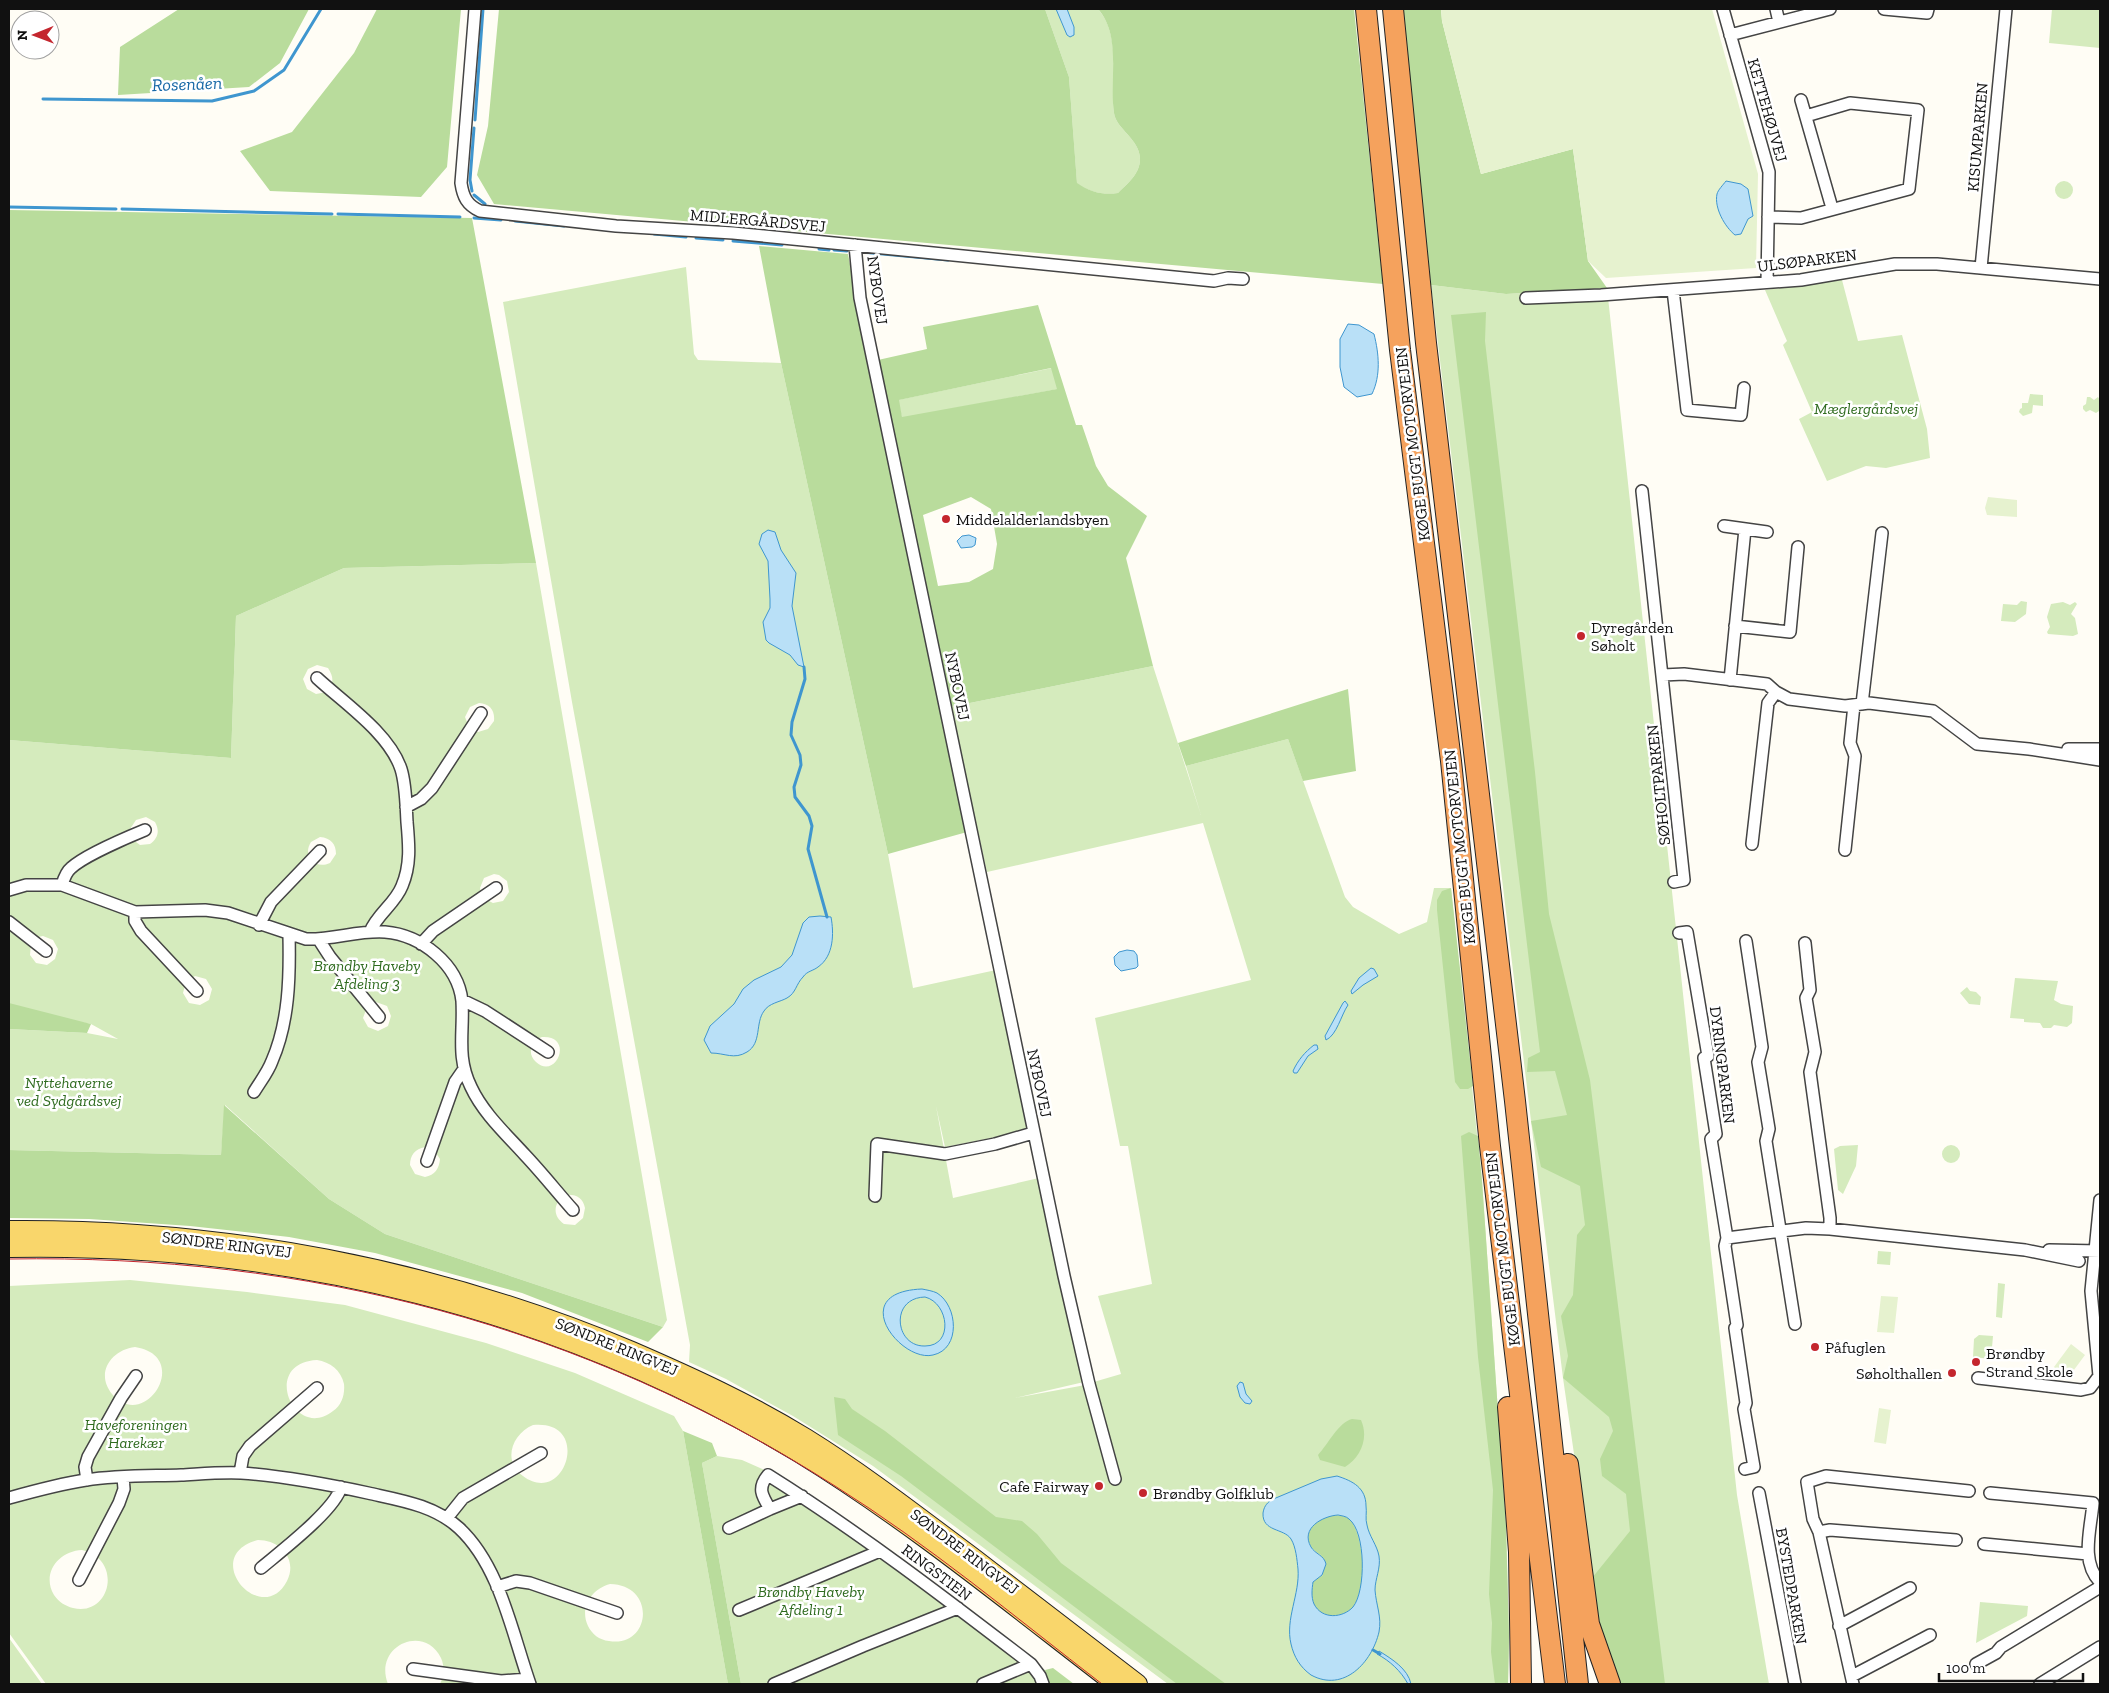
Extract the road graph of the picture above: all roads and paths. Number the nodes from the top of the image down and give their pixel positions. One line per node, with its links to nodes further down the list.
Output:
1 (475, 9): 16 (street, MIDLERGÅRDSVEJ)
2 (1366, 9): 70 (highway, KØGE BUGT MOTORVEJEN)
3 (1393, 9): 68 (highway, KØGE BUGT MOTORVEJEN)
4 (1723, 9): 11 (street, KETTEHØJVEJ)
5 (1776, 9): 10 (street)
6 (1830, 9): 10 (street)
7 (1884, 9): 8 (street)
8 (1928, 9)
9 (2006, 9): 17 (street, KISUMPARKEN)
10 (1779, 22): 11 (street)
11 (1730, 36): 15 (street, KETTEHØJVEJ)
12 (1801, 100): 13 (street)
13 (1806, 116): 14 (street); 14 (street)
14 (1832, 208): 15 (street)
15 (1768, 217): 20 (street, KETTEHØJVEJ)
16 (855, 245): 18 (street, MIDLERGÅRDSVEJ); 69 (street, NYBOVEJ)
17 (1981, 268): 19 (street, ULSØPARKEN); 20 (street, ULSØPARKEN)
18 (1243, 279)
19 (2097, 279)
20 (1767, 282): 21 (street, ULSØPARKEN)
21 (1673, 290): 22 (street, ULSØPARKEN); 23 (street)
22 (1526, 298)
23 (1744, 388)
24 (1642, 491): 31 (street, SØHOLTPARKEN)
25 (1724, 526): 26 (street)
26 (1745, 529): 27 (street); 30 (street)
27 (1767, 532)
28 (1882, 533): 35 (street)
29 (1798, 547): 30 (street)
30 (1735, 626): 33 (street)
31 (1663, 675): 33 (street); 47 (street, SØHOLTPARKEN)
32 (317, 678): 42 (street)
33 (1730, 680): 34 (street)
34 (1776, 692): 35 (street); 44 (street)
35 (1858, 704): 38 (street); 45 (street)
36 (481, 714): 42 (street)
37 (1969, 724): 38 (street)
38 (1968, 736): 39 (street)
39 (2029, 749): 40 (street); 41 (street)
40 (2100, 749)
41 (2100, 760)
42 (406, 807): 54 (street)
43 (145, 830): 48 (street)
44 (1752, 844)
45 (1845, 850)
46 (320, 851): 53 (street)
47 (1674, 882)
48 (62, 884): 50 (street); 51 (street)
49 (496, 888): 60 (street)
50 (9, 890)
51 (135, 912): 53 (street); 62 (street)
52 (9, 922): 61 (street)
53 (259, 925): 56 (street)
54 (370, 932): 57 (street); 60 (street)
55 (1679, 933): 78 (street, DYRINGPARKEN)
56 (289, 934): 57 (street); 67 (street)
57 (319, 940): 64 (street)
58 (1746, 940): 77 (street)
59 (1805, 943): 75 (street)
60 (421, 944): 63 (street)
61 (46, 951)
62 (197, 991)
63 (462, 1000): 65 (street); 66 (street)
64 (379, 1017)
65 (548, 1052)
66 (464, 1069): 71 (street); 74 (street)
67 (254, 1092)
68 (1515, 1101): 131 (highway, KØGE BUGT MOTORVEJEN); 132 (highway)
69 (1034, 1133): 72 (street, NYBOVEJ); 91 (street, NYBOVEJ)
70 (1490, 1146): 129 (highway); 130 (highway, KØGE BUGT MOTORVEJEN)
71 (427, 1161)
72 (875, 1196)
73 (2100, 1200): 81 (street)
74 (573, 1210)
75 (1830, 1229): 77 (street); 80 (street)
76 (9, 1230): 128 (main road, SØNDRE RINGVEJ)
77 (1780, 1231): 78 (street); 83 (street)
78 (1727, 1238): 88 (street, DYRINGPARKEN)
79 (9, 1248): 127 (main road, SØNDRE RINGVEJ)
80 (2025, 1250): 81 (street); 82 (street)
81 (2097, 1251): 85 (street)
82 (2079, 1260)
83 (1795, 1324)
84 (136, 1376): 92 (street)
85 (1978, 1378)
86 (317, 1388): 89 (street)
87 (541, 1453): 100 (street)
88 (1745, 1469)
89 (240, 1473): 90 (street); 93 (street)
90 (123, 1476): 92 (street); 108 (street)
91 (1114, 1479)
92 (87, 1480): 98 (street)
93 (341, 1488): 100 (street); 107 (street)
94 (1969, 1491): 102 (street)
95 (1759, 1493): 133 (street, BYSTEDPARKEN)
96 (1990, 1493): 106 (street)
97 (802, 1496): 99 (street); 99 (street, RINGSTIEN); 105 (street, RINGSTIEN)
98 (9, 1498)
99 (770, 1509): 101 (street)
100 (447, 1518): 110 (street)
101 (729, 1528)
102 (1819, 1532): 103 (street); 116 (street)
103 (1956, 1540)
104 (1984, 1544): 106 (street)
105 (880, 1551): 113 (street, RINGSTIEN); 114 (street)
106 (2088, 1554): 109 (street)
107 (261, 1568)
108 (79, 1580)
109 (2100, 1582)
110 (497, 1587): 115 (street); 123 (street)
111 (2100, 1587): 120 (street)
112 (1910, 1588): 116 (street)
113 (958, 1608): 119 (street, RINGSTIEN); 124 (street)
114 (739, 1610)
115 (617, 1613)
116 (1839, 1626): 122 (street)
117 (1930, 1635): 122 (street)
118 (2100, 1647): 134 (street)
119 (1030, 1664): 125 (street); 126 (street, RINGSTIEN)
120 (1976, 1664)
121 (413, 1669): 123 (street)
122 (1852, 1680)
123 (529, 1682)
124 (774, 1684)
125 (983, 1684)
126 (1043, 1684)
127 (1115, 1684)
128 (1138, 1684)
129 (1521, 1684)
130 (1555, 1684)
131 (1578, 1684)
132 (1610, 1684)
133 (1795, 1684)
134 (2040, 1684)

